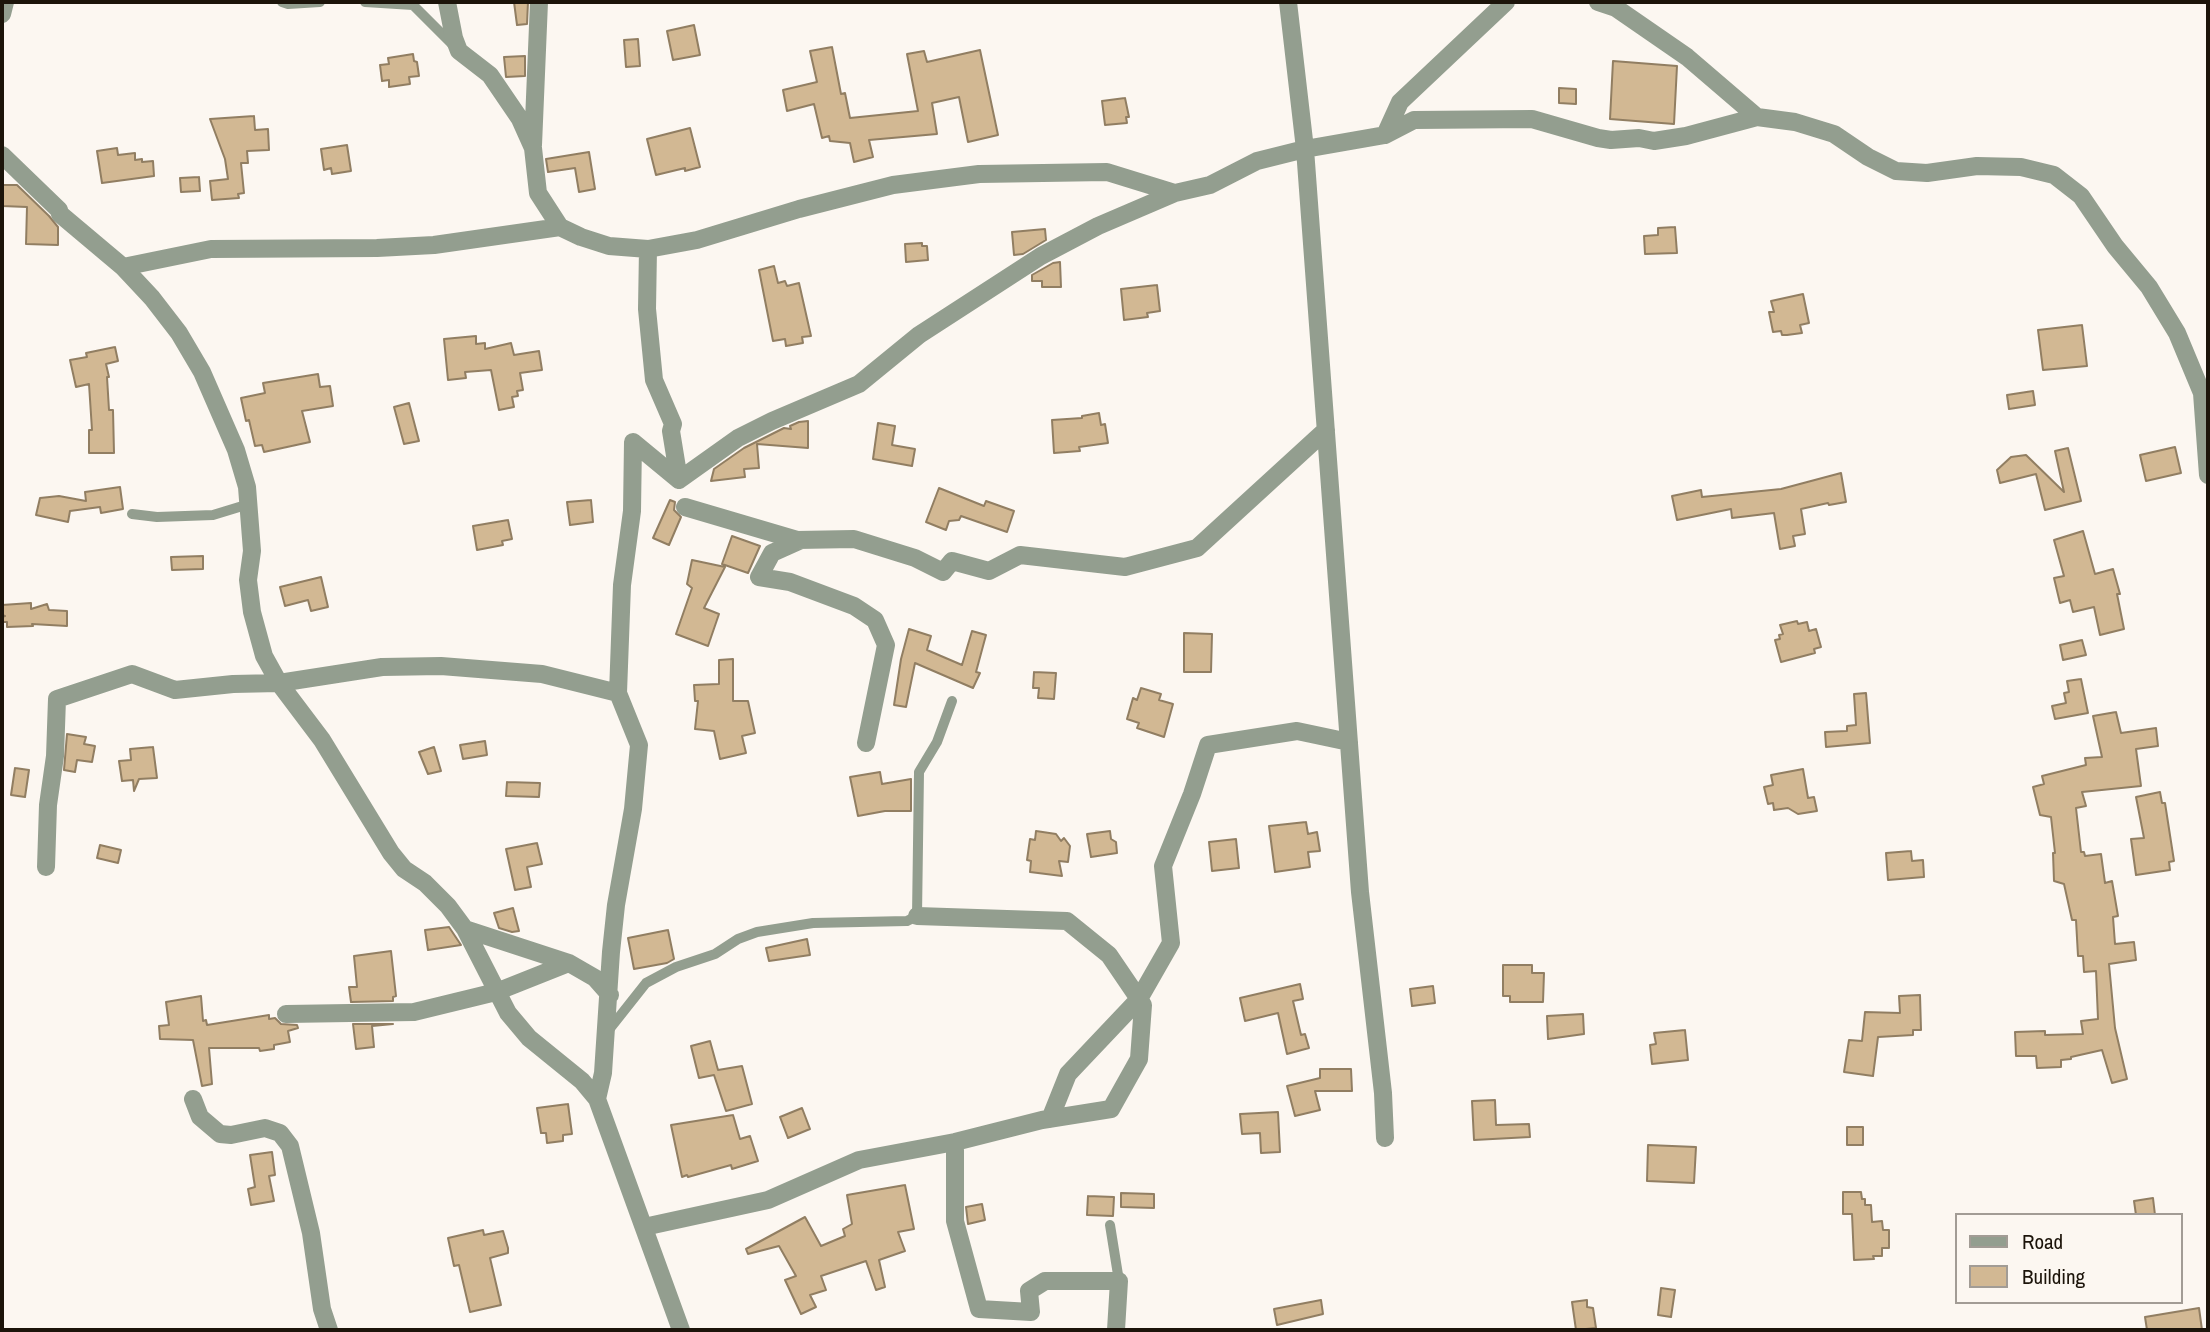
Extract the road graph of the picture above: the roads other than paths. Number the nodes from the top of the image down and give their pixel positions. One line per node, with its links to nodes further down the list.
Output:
1 (5, 2): 10 (street)
2 (282, 2): 3 (lane)
3 (320, 2)
4 (365, 2): 11 (lane)
5 (447, 2): 11 (street)
6 (539, 2): 14 (street)
7 (1288, 2): 15 (street)
8 (1506, 2): 13 (street)
9 (1598, 2): 12 (street)
10 (2, 14)
11 (459, 51): 14 (street)
12 (1757, 117): 13 (street); 21 (street)
13 (1385, 135): 15 (street)
14 (533, 148): 18 (street)
15 (1304, 149): 17 (street); 22 (street)
16 (2, 155): 20 (street)
17 (1175, 193): 19 (street); 24 (street)
18 (560, 227): 19 (street); 20 (street)
19 (648, 249): 24 (street)
20 (122, 267): 25 (street)
21 (2205, 394): 23 (street)
22 (1326, 430): 28 (street); 32 (street)
23 (2208, 475)
24 (679, 480): 30 (street)
25 (249, 504): 27 (lane); 29 (street)
26 (685, 507): 28 (street)
27 (132, 514)
28 (801, 540): 33 (street)
29 (279, 683): 30 (street); 34 (street); 36 (street)
30 (618, 693): 39 (street)
31 (952, 701): 35 (lane)
32 (1349, 742): 40 (street); 46 (street)
33 (866, 743)
34 (46, 867)
35 (917, 916): 40 (street); 42 (lane)
36 (465, 929): 37 (street); 38 (street)
37 (569, 963): 38 (street); 39 (street)
38 (496, 992): 41 (street); 44 (street)
39 (610, 996): 42 (street)
40 (1139, 999): 45 (street); 45 (street)
41 (286, 1014)
42 (606, 1033): 44 (street)
43 (193, 1098): 51 (street)
44 (597, 1099): 49 (street)
45 (1050, 1119): 47 (street)
46 (1385, 1138)
47 (955, 1142): 49 (street); 50 (street)
48 (1110, 1225): 50 (lane)
49 (644, 1227): 52 (street)
50 (1119, 1281): 53 (street)
51 (329, 1330)
52 (681, 1330)
53 (1116, 1330)

